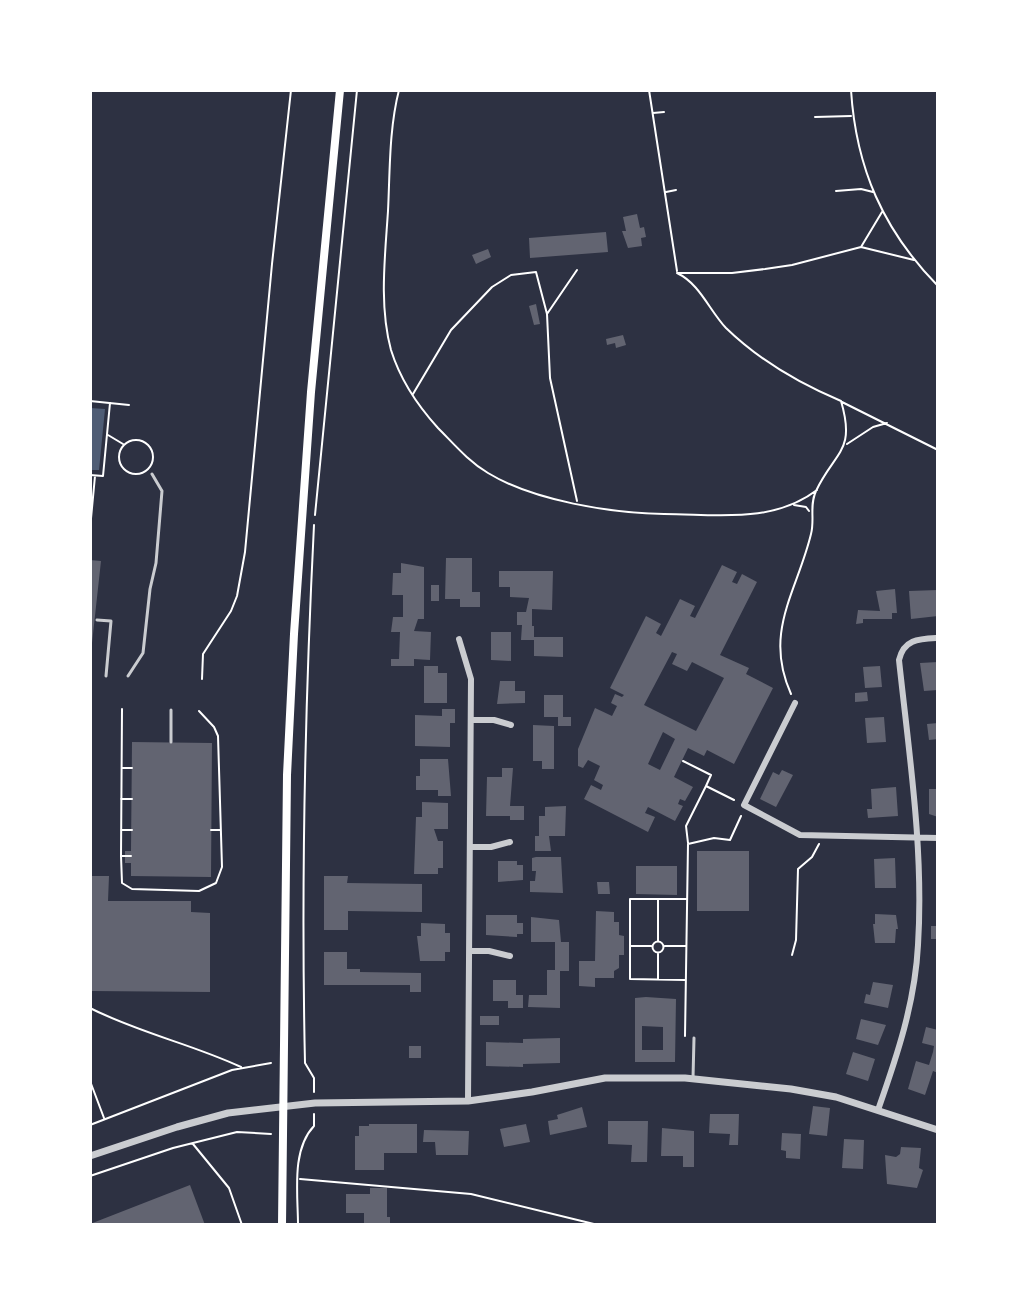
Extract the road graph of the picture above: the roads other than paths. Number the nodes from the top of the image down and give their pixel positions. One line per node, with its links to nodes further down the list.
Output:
1 (340, 90): 22 (main road)
2 (152, 474): 7 (lane)
3 (97, 620): 6 (lane)
4 (938, 638): 14 (street)
5 (459, 639): 10 (street)
6 (106, 676)
7 (128, 676)
8 (795, 703): 14 (street)
9 (171, 710): 12 (lane)
10 (471, 720): 11 (street); 16 (street)
11 (511, 725)
12 (171, 742)
13 (938, 838): 14 (street)
14 (918, 839): 23 (street)
15 (510, 842): 16 (street)
16 (470, 847): 17 (street)
17 (470, 951): 18 (street); 21 (street)
18 (510, 956)
19 (694, 1038): 20 (lane)
20 (693, 1078): 21 (street); 23 (street)
21 (468, 1101): 22 (street)
22 (284, 1106): 25 (street); 26 (main road)
23 (878, 1110): 24 (street)
24 (938, 1130)
25 (90, 1156)
26 (282, 1225)

